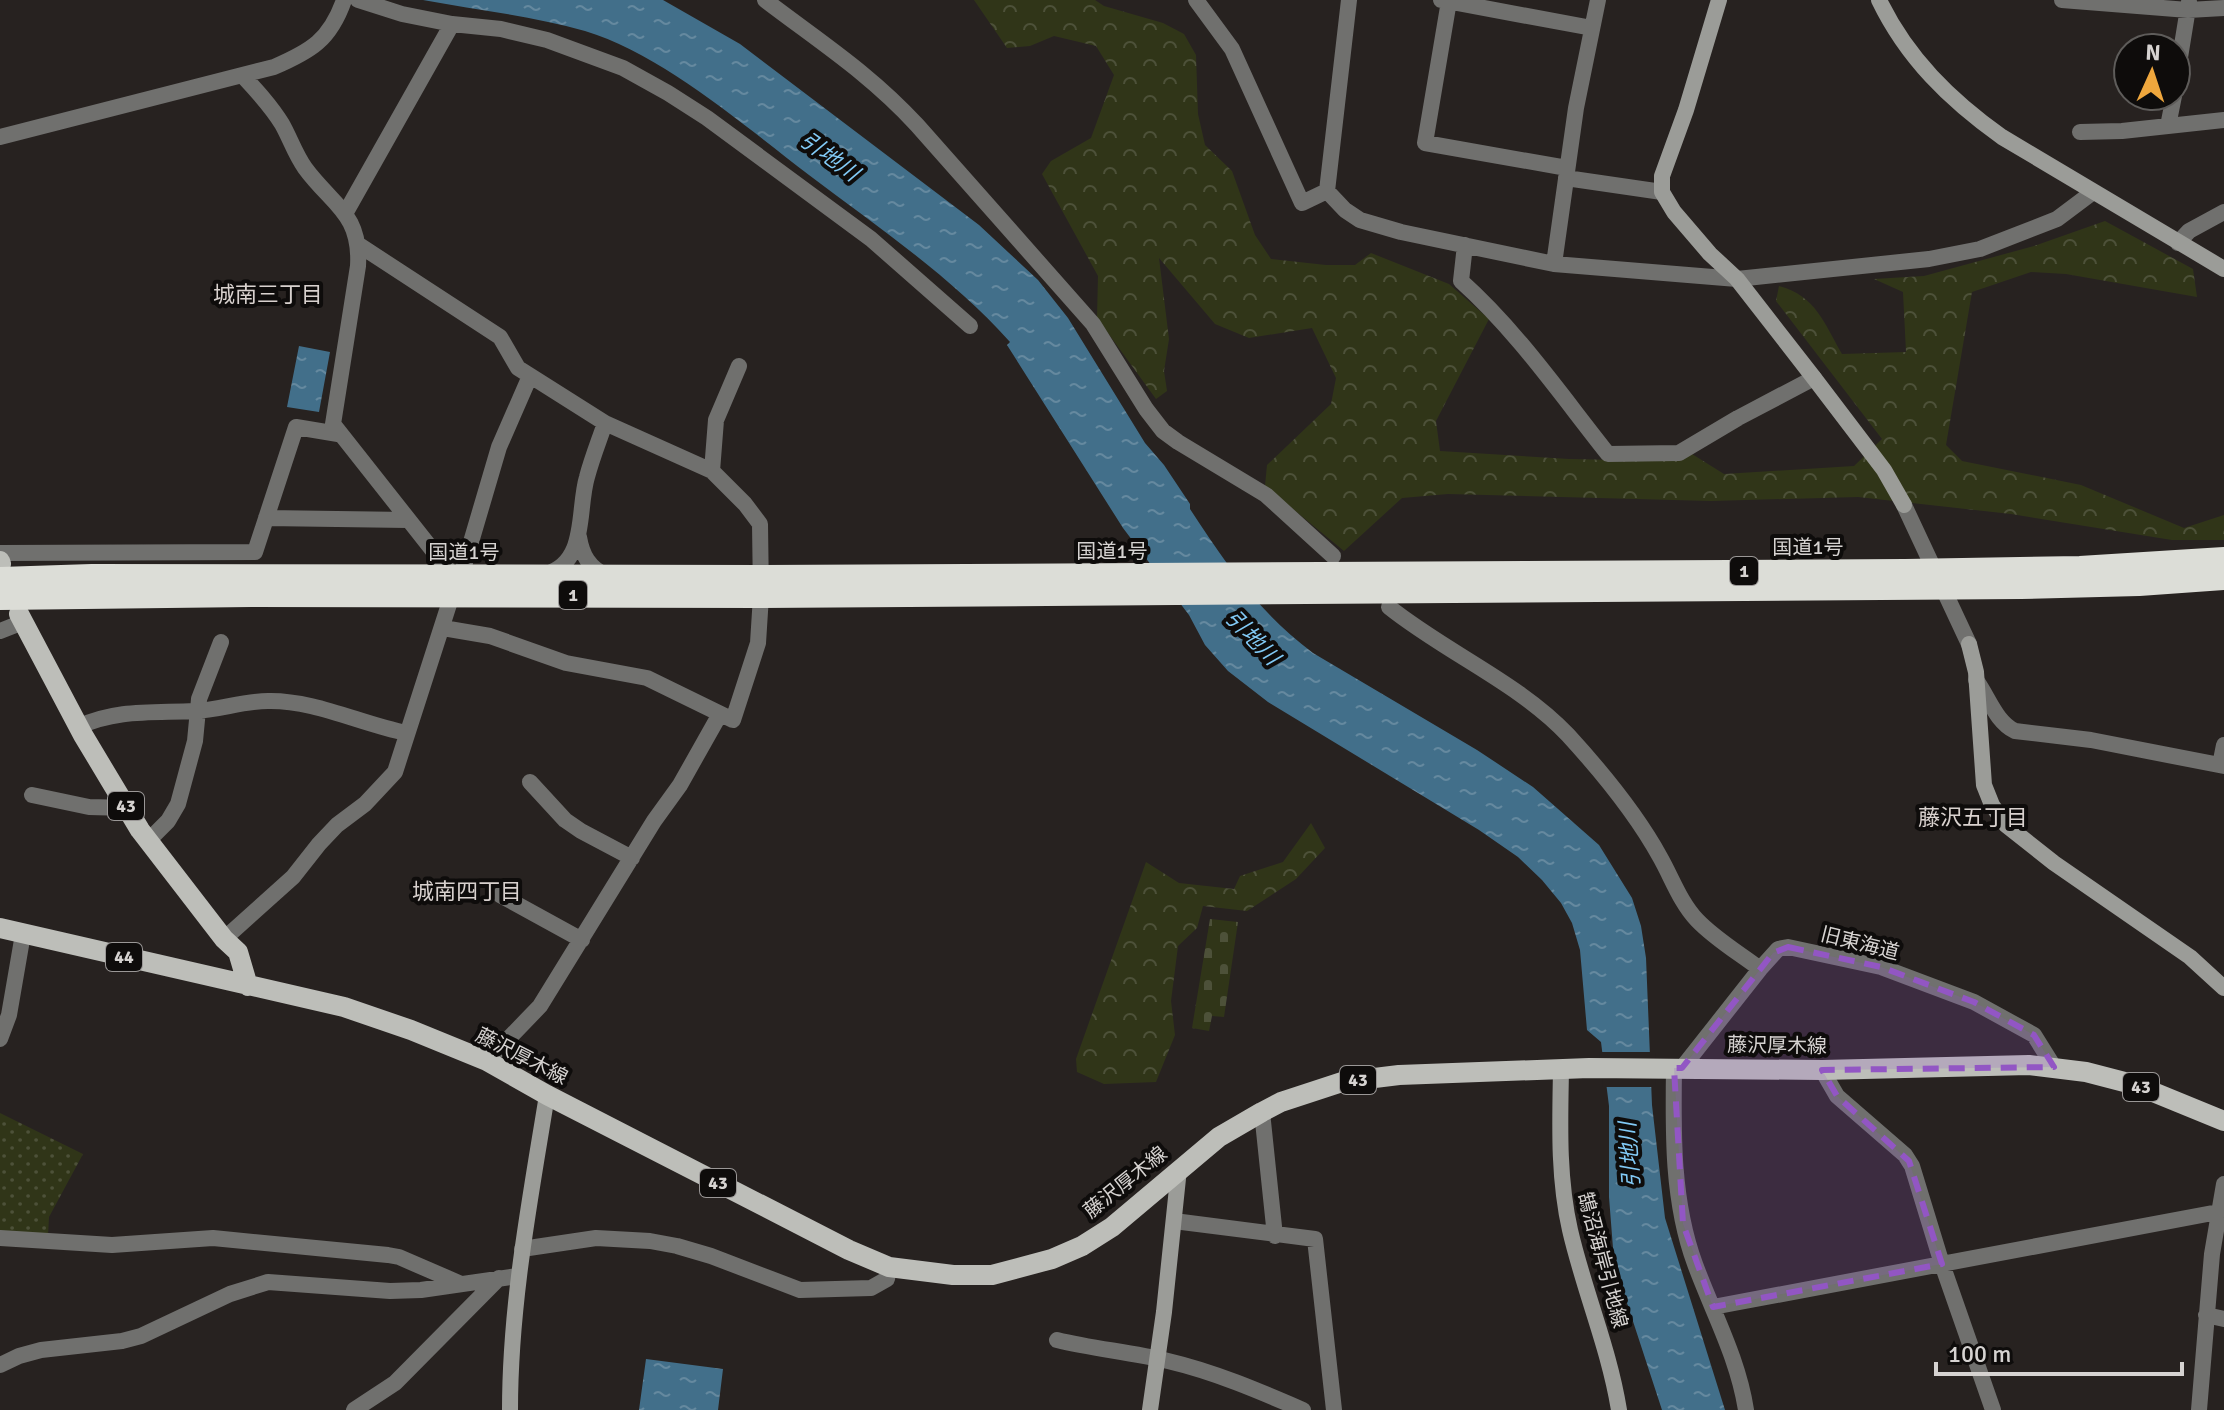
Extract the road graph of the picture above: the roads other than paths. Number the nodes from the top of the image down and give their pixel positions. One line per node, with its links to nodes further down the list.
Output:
1 (344, 0): 16 (street)
2 (358, 0): 13 (street)
3 (765, 0): 45 (street)
4 (1196, 0): 23 (street)
5 (1349, 0): 23 (street)
6 (1598, 0): 14 (street)
7 (1719, 0): 24 (street)
8 (1879, 0): 25 (street)
9 (2062, 0): 11 (street)
10 (1445, 1): 14 (street); 22 (street)
11 (2189, 5): 12 (street); 15 (street)
12 (2224, 8)
13 (452, 24): 26 (street); 34 (street)
14 (1592, 28): 22 (street)
15 (2184, 32)
16 (243, 76): 21 (street); 26 (street)
17 (2171, 112): 19 (street)
18 (2224, 120): 19 (street)
19 (2168, 126): 20 (street)
20 (2080, 132)
21 (0, 137)
22 (1566, 173): 24 (street); 31 (street)
23 (1327, 191): 30 (street)
24 (1662, 192): 33 (street)
25 (2093, 192): 28 (street); 33 (street)
26 (346, 212): 29 (street)
27 (2224, 212): 28 (street)
28 (2178, 243): 32 (street)
29 (359, 245): 36 (street); 39 (street)
30 (1465, 245): 31 (street); 37 (street)
31 (1554, 264): 33 (street)
32 (2224, 269)
33 (1737, 279): 37 (street)
34 (970, 326)
35 (739, 366): 40 (street)
36 (530, 376): 38 (street); 51 (street)
37 (1814, 378): 59 (street)
38 (605, 423): 40 (street); 43 (street)
39 (338, 434): 41 (street); 42 (street)
40 (712, 471): 53 (street)
41 (266, 518): 42 (street); 44 (street)
42 (408, 520): 51 (street)
43 (579, 537): 47 (street); 48 (street)
44 (0, 553)
45 (1333, 556)
46 (2224, 559): 52 (highway, 国道1号 / 1)
47 (538, 576): 48 (highway, 国道1号 / 1); 51 (highway, 国道1号 / 1)
48 (608, 576): 53 (highway, 国道1号 / 1)
49 (2224, 578): 52 (highway, 国道1号 / 1)
50 (0, 579): 51 (highway, 国道1号 / 1)
51 (456, 582): 53 (highway, 国道1号 / 1); 55 (highway, 国道1号 / 1); 56 (street)
52 (1270, 583): 53 (highway, 国道1号 / 1)
53 (762, 586): 61 (street)
54 (1389, 607): 76 (street)
55 (14, 612): 57 (street); 62 (main road, 43)
56 (443, 628): 61 (street); 63 (street)
57 (0, 631)
58 (221, 642): 60 (street)
59 (1976, 680): 65 (street); 78 (street)
60 (197, 711): 62 (street); 63 (street); 69 (street)
61 (720, 714): 70 (street)
62 (78, 727): 68 (main road, 43)
63 (406, 733): 74 (street)
64 (2224, 745): 65 (street)
65 (2222, 766)
66 (530, 782): 70 (street)
67 (32, 795): 68 (street)
68 (127, 808): 69 (main road, 43)
69 (148, 841): 74 (main road, 43)
70 (632, 858): 75 (street)
71 (500, 895): 75 (street)
72 (0, 928): 73 (main road, 44)
73 (23, 934): 77 (main road, 44); 79 (street)
74 (224, 939): 77 (main road, 43)
75 (582, 940): 80 (street)
76 (1760, 969): 81 (street, 旧東海道); 82 (street, 旧東海道)
77 (248, 986): 80 (main road, 藤沢厚木線 / 43)
78 (2224, 988)
79 (0, 1039)
80 (487, 1061): 85 (main road, 藤沢厚木線 / 43)
81 (2054, 1067): 84 (main road, 藤沢厚木線 / 43); 87 (main road, 藤沢厚木線 / 43)
82 (1673, 1068): 83 (main road, 藤沢厚木線 / 43); 84 (main road, 藤沢厚木線 / 43); 100 (street)
83 (1561, 1070): 86 (main road, 藤沢厚木線 / 43); 111 (street, 鵠沼海岸引地線)
84 (1822, 1070): 95 (street)
85 (547, 1095): 94 (street); 96 (main road, 藤沢厚木線 / 43)
86 (1262, 1112): 88 (main road, 藤沢厚木線 / 43); 92 (street)
87 (2224, 1121)
88 (1179, 1169): 91 (street); 96 (main road, 藤沢厚木線 / 43)
89 (2224, 1184): 90 (street)
90 (2218, 1212): 95 (street); 101 (street)
91 (1174, 1221): 92 (street); 104 (street)
92 (1275, 1236): 110 (street)
93 (0, 1238): 99 (street)
94 (522, 1249): 96 (street); 97 (street)
95 (1942, 1264): 100 (street); 113 (street)
96 (889, 1267)
97 (518, 1276): 98 (street); 107 (street)
98 (499, 1278): 99 (street); 106 (street)
99 (459, 1283): 105 (street)
100 (1713, 1307): 112 (street)
101 (2206, 1315): 102 (street); 114 (street)
102 (2224, 1319)
103 (1057, 1340): 104 (street)
104 (1156, 1358): 108 (street); 109 (street)
105 (0, 1365)
106 (358, 1409)
107 (510, 1410)
108 (1150, 1410)
109 (1303, 1410)
110 (1334, 1410)
111 (1619, 1410)
112 (1746, 1410)
113 (1993, 1410)
114 (2199, 1410)

